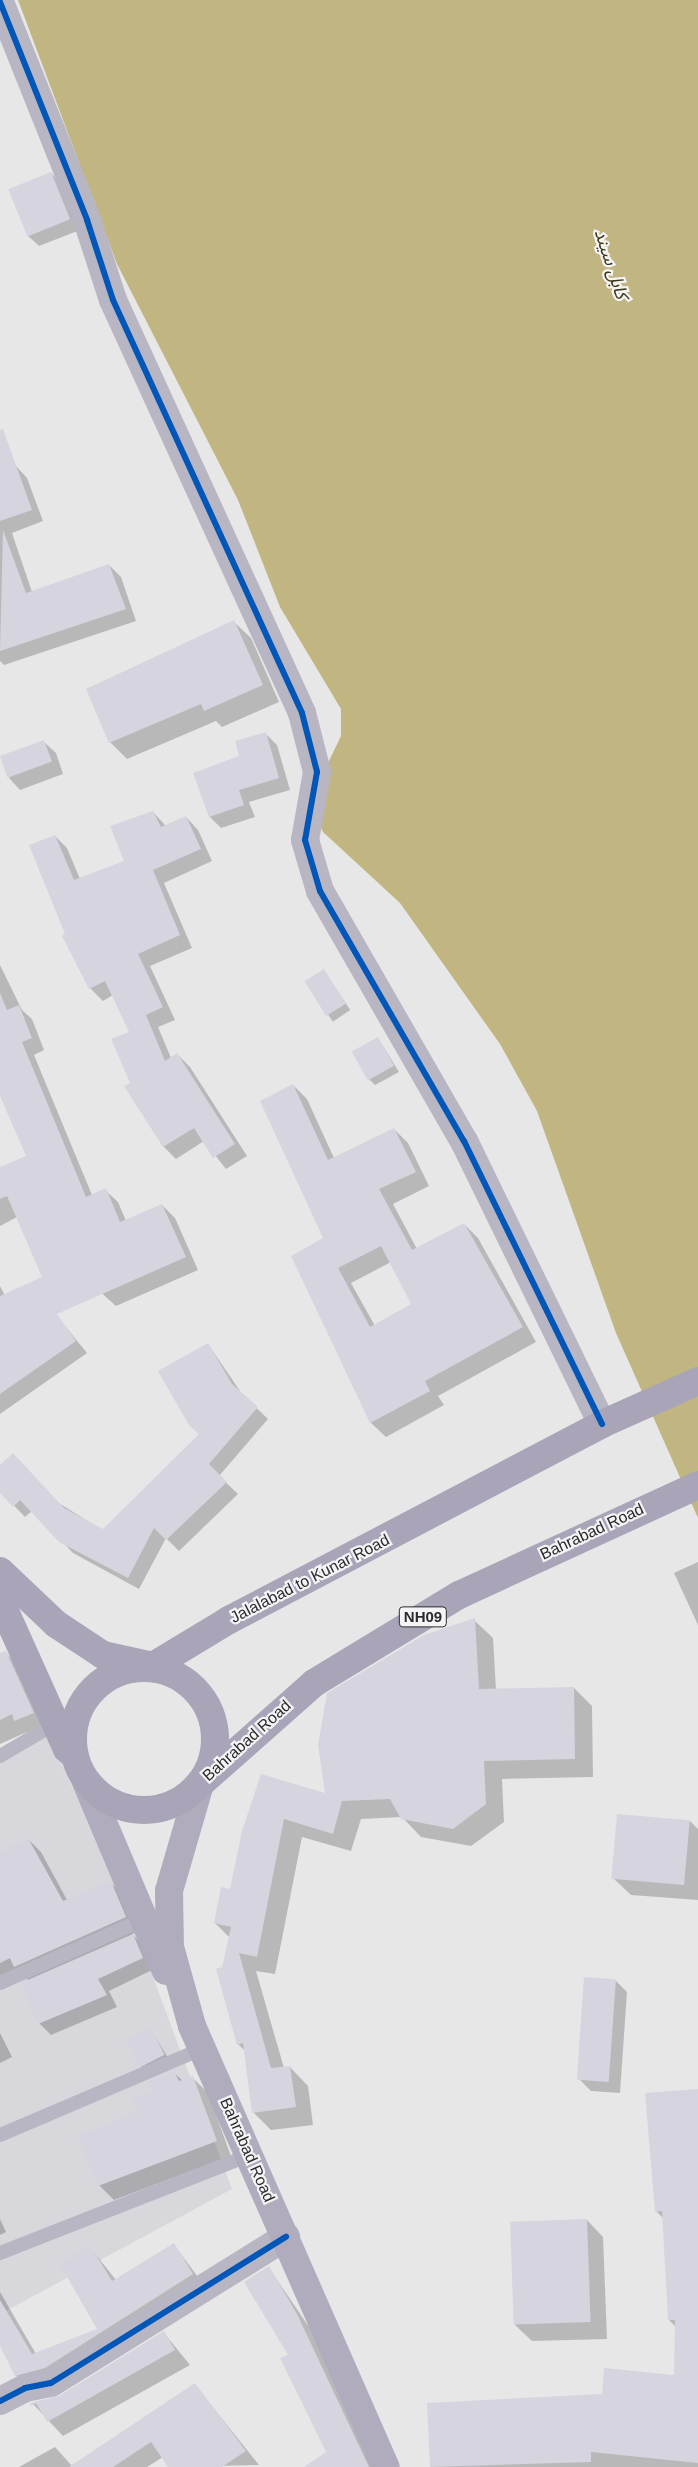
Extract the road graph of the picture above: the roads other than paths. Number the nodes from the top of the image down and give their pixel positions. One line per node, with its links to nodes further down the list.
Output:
1 (0, 2): 3 (street)
2 (698, 1382): 3 (main road, Jalalabad to Kunar Road / NH09)
3 (602, 1424): 7 (main road, Jalalabad to Kunar Road / NH09)
4 (686, 1490): 12 (main road, Bahrabad Road / NH09)
5 (0, 1571): 7 (main road, NH09)
6 (0, 1600): 8 (main road, NH09)
7 (153, 1666): 9 (main road, NH09); 12 (main road, NH09)
8 (55, 1724): 9 (main road, NH09); 10 (lane)
9 (74, 1755): 11 (main road, NH09)
10 (0, 1756)
11 (86, 1782): 12 (main road, NH09); 13 (main road)
12 (200, 1784): 15 (main road, Bahrabad Road)
13 (142, 1920): 14 (lane); 15 (main road)
14 (0, 1983)
15 (197, 2038): 16 (lane); 17 (main road, Bahrabad Road)
16 (0, 2135)
17 (250, 2155): 18 (main road, Bahrabad Road); 19 (lane)
18 (286, 2238): 20 (street); 21 (main road, Bahrabad Road)
19 (0, 2253)
20 (0, 2401)
21 (386, 2467)

